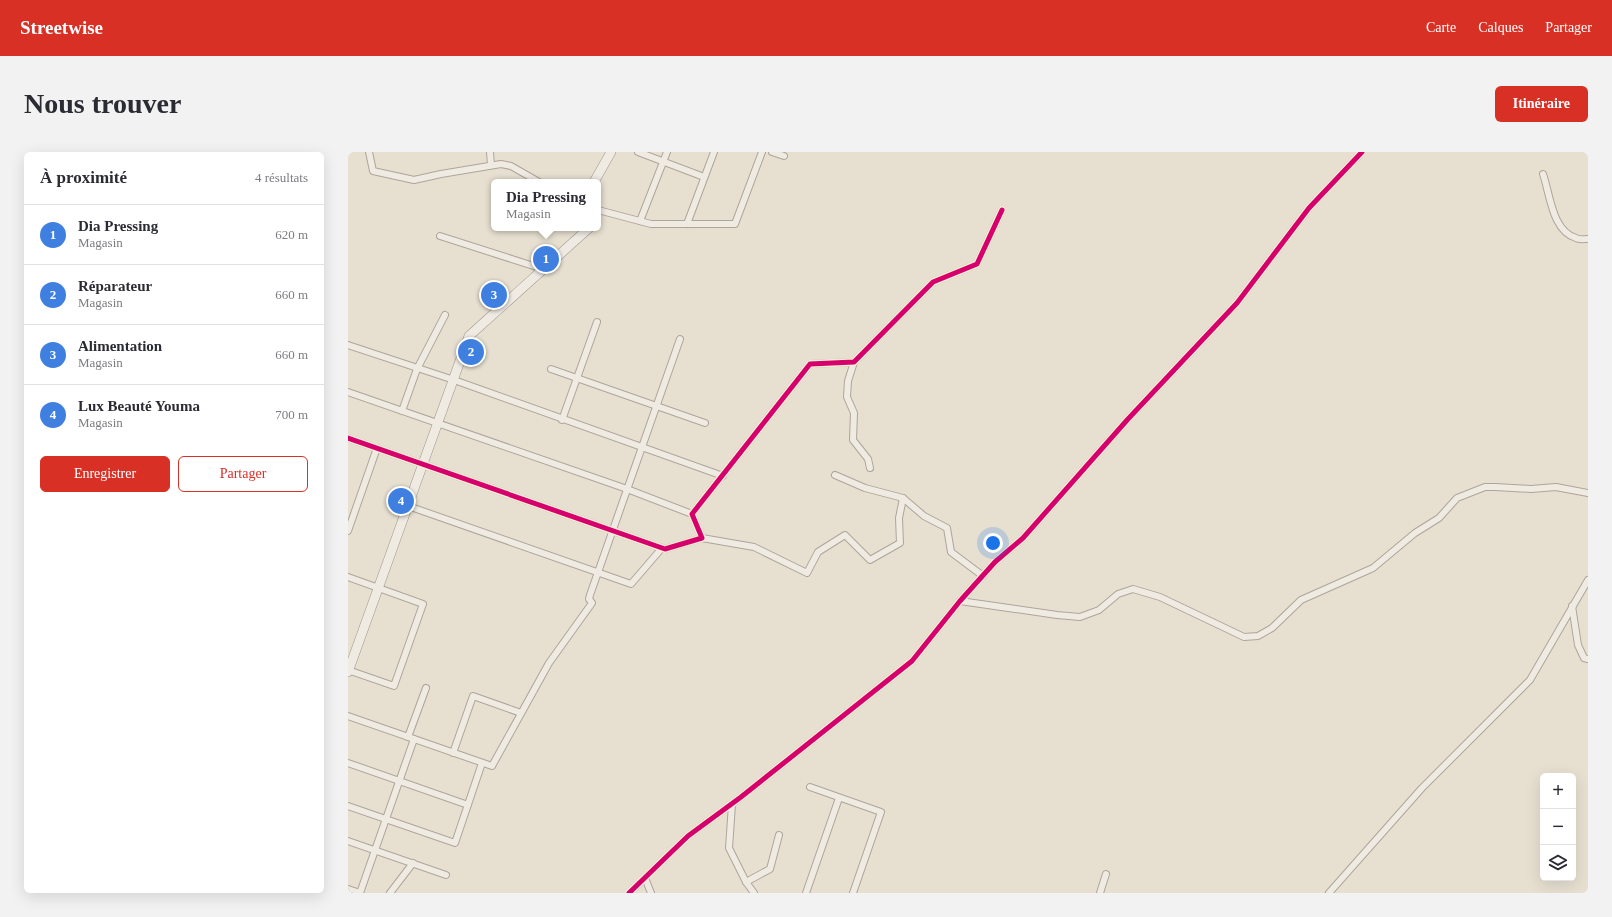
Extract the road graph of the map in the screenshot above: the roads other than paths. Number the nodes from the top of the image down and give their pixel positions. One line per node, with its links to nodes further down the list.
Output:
1 (369, 152): 12 (street)
2 (490, 152): 12 (street)
3 (611, 152): 16 (street)
4 (638, 152): 11 (street)
5 (666, 152): 11 (street)
6 (714, 152): 14 (street)
7 (762, 152): 20 (street)
8 (772, 152): 10 (street)
9 (1362, 152): 57 (street)
10 (784, 156)
11 (663, 162): 14 (street); 19 (street)
12 (491, 165): 15 (street)
13 (1543, 174): 23 (street)
14 (704, 178): 20 (street)
15 (534, 179)
16 (596, 179)
17 (1002, 210): 29 (street)
18 (601, 211): 19 (street)
19 (640, 221): 20 (street)
20 (687, 224)
21 (586, 231): 24 (street)
22 (440, 236): 24 (street)
23 (1588, 239)
24 (543, 269): 33 (street)
25 (445, 315): 30 (street)
26 (597, 322): 32 (street)
27 (680, 339): 35 (street)
28 (348, 345): 30 (street)
29 (854, 362): 44 (street); 46 (street)
30 (417, 369): 33 (street); 36 (street)
31 (551, 369): 32 (street)
32 (577, 378): 35 (street); 37 (street)
33 (454, 380): 37 (street); 38 (street)
34 (348, 392): 36 (street)
35 (657, 406): 39 (street); 41 (street)
36 (402, 411): 38 (street)
37 (562, 420): 41 (street)
38 (438, 423): 43 (street); 47 (street)
39 (705, 423)
40 (348, 438): 42 (street)
41 (642, 447): 46 (street); 47 (street)
42 (377, 448): 43 (street); 52 (street)
43 (423, 464): 50 (street); 53 (street)
44 (870, 468)
45 (835, 475): 49 (street)
46 (723, 476): 51 (street)
47 (627, 489): 51 (street); 53 (street)
48 (1588, 493): 61 (street)
49 (903, 498): 54 (street); 57 (street)
50 (408, 506): 56 (street); 60 (street)
51 (692, 514): 54 (street)
52 (348, 531)
53 (613, 531): 55 (street); 56 (street)
54 (702, 538): 55 (street)
55 (662, 548): 56 (street)
56 (598, 572): 66 (street)
57 (983, 576): 61 (street)
58 (348, 577): 60 (street)
59 (1588, 580): 62 (street)
60 (378, 588): 64 (street); 64 (street)
61 (960, 601): 75 (street)
62 (1572, 606): 63 (street); 96 (street)
63 (1588, 659)
64 (348, 671)
65 (426, 688): 68 (street)
66 (521, 713): 69 (street); 71 (street)
67 (348, 716): 68 (street)
68 (411, 738): 69 (street); 72 (street)
69 (454, 753): 71 (street)
70 (348, 763): 72 (street)
71 (482, 763): 76 (street)
72 (399, 781): 76 (street); 78 (street)
73 (810, 787): 74 (street)
74 (839, 798): 93 (street); 94 (street)
75 (732, 804): 85 (street); 86 (street)
76 (468, 805): 78 (street)
77 (348, 806): 78 (street)
78 (386, 819): 81 (street)
79 (779, 835): 86 (street)
80 (348, 840): 81 (street)
81 (375, 850): 82 (street); 88 (street)
82 (412, 863): 84 (street); 89 (street)
83 (1106, 874): 95 (street)
84 (446, 875)
85 (645, 878): 90 (street); 91 (street)
86 (746, 882): 92 (street)
87 (348, 889): 88 (street)
88 (360, 893)
89 (390, 893)
90 (629, 893)
91 (651, 893)
92 (754, 893)
93 (806, 893)
94 (853, 893)
95 (1100, 893)
96 (1329, 893)

